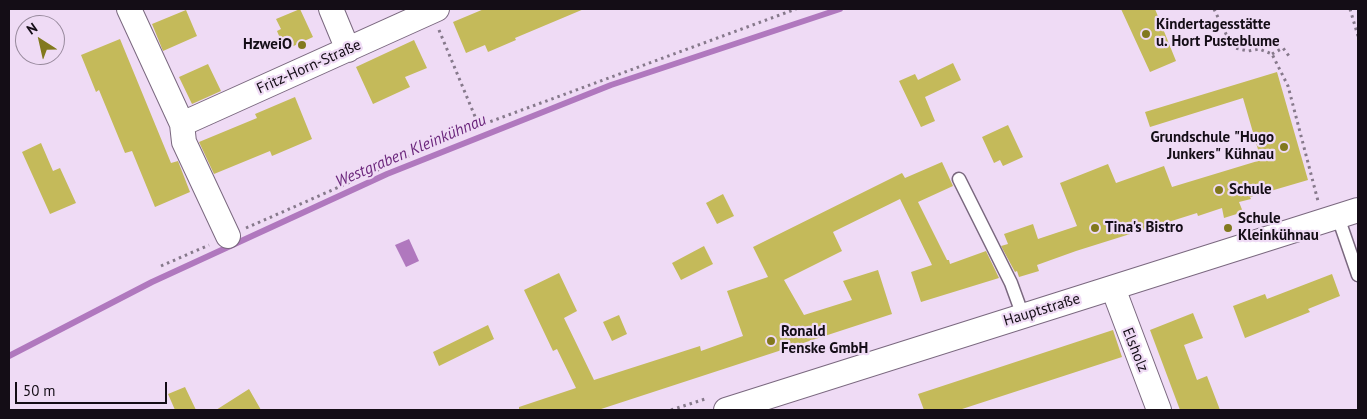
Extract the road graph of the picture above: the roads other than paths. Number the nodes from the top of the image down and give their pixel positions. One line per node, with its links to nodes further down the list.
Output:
1 (129, 9): 5 (street)
2 (331, 9): 4 (street)
3 (434, 10): 4 (street, Fritz-Horn-Straße)
4 (348, 50): 5 (street, Fritz-Horn-Straße)
5 (182, 124): 8 (street)
6 (958, 179): 11 (lane)
7 (1348, 214): 9 (lane); 10 (street, Hauptstraße)
8 (228, 236)
9 (1358, 275)
10 (1112, 288): 11 (street, Hauptstraße); 13 (street, Elsholz)
11 (1023, 316): 12 (street, Hauptstraße)
12 (726, 410)
13 (1159, 410)

